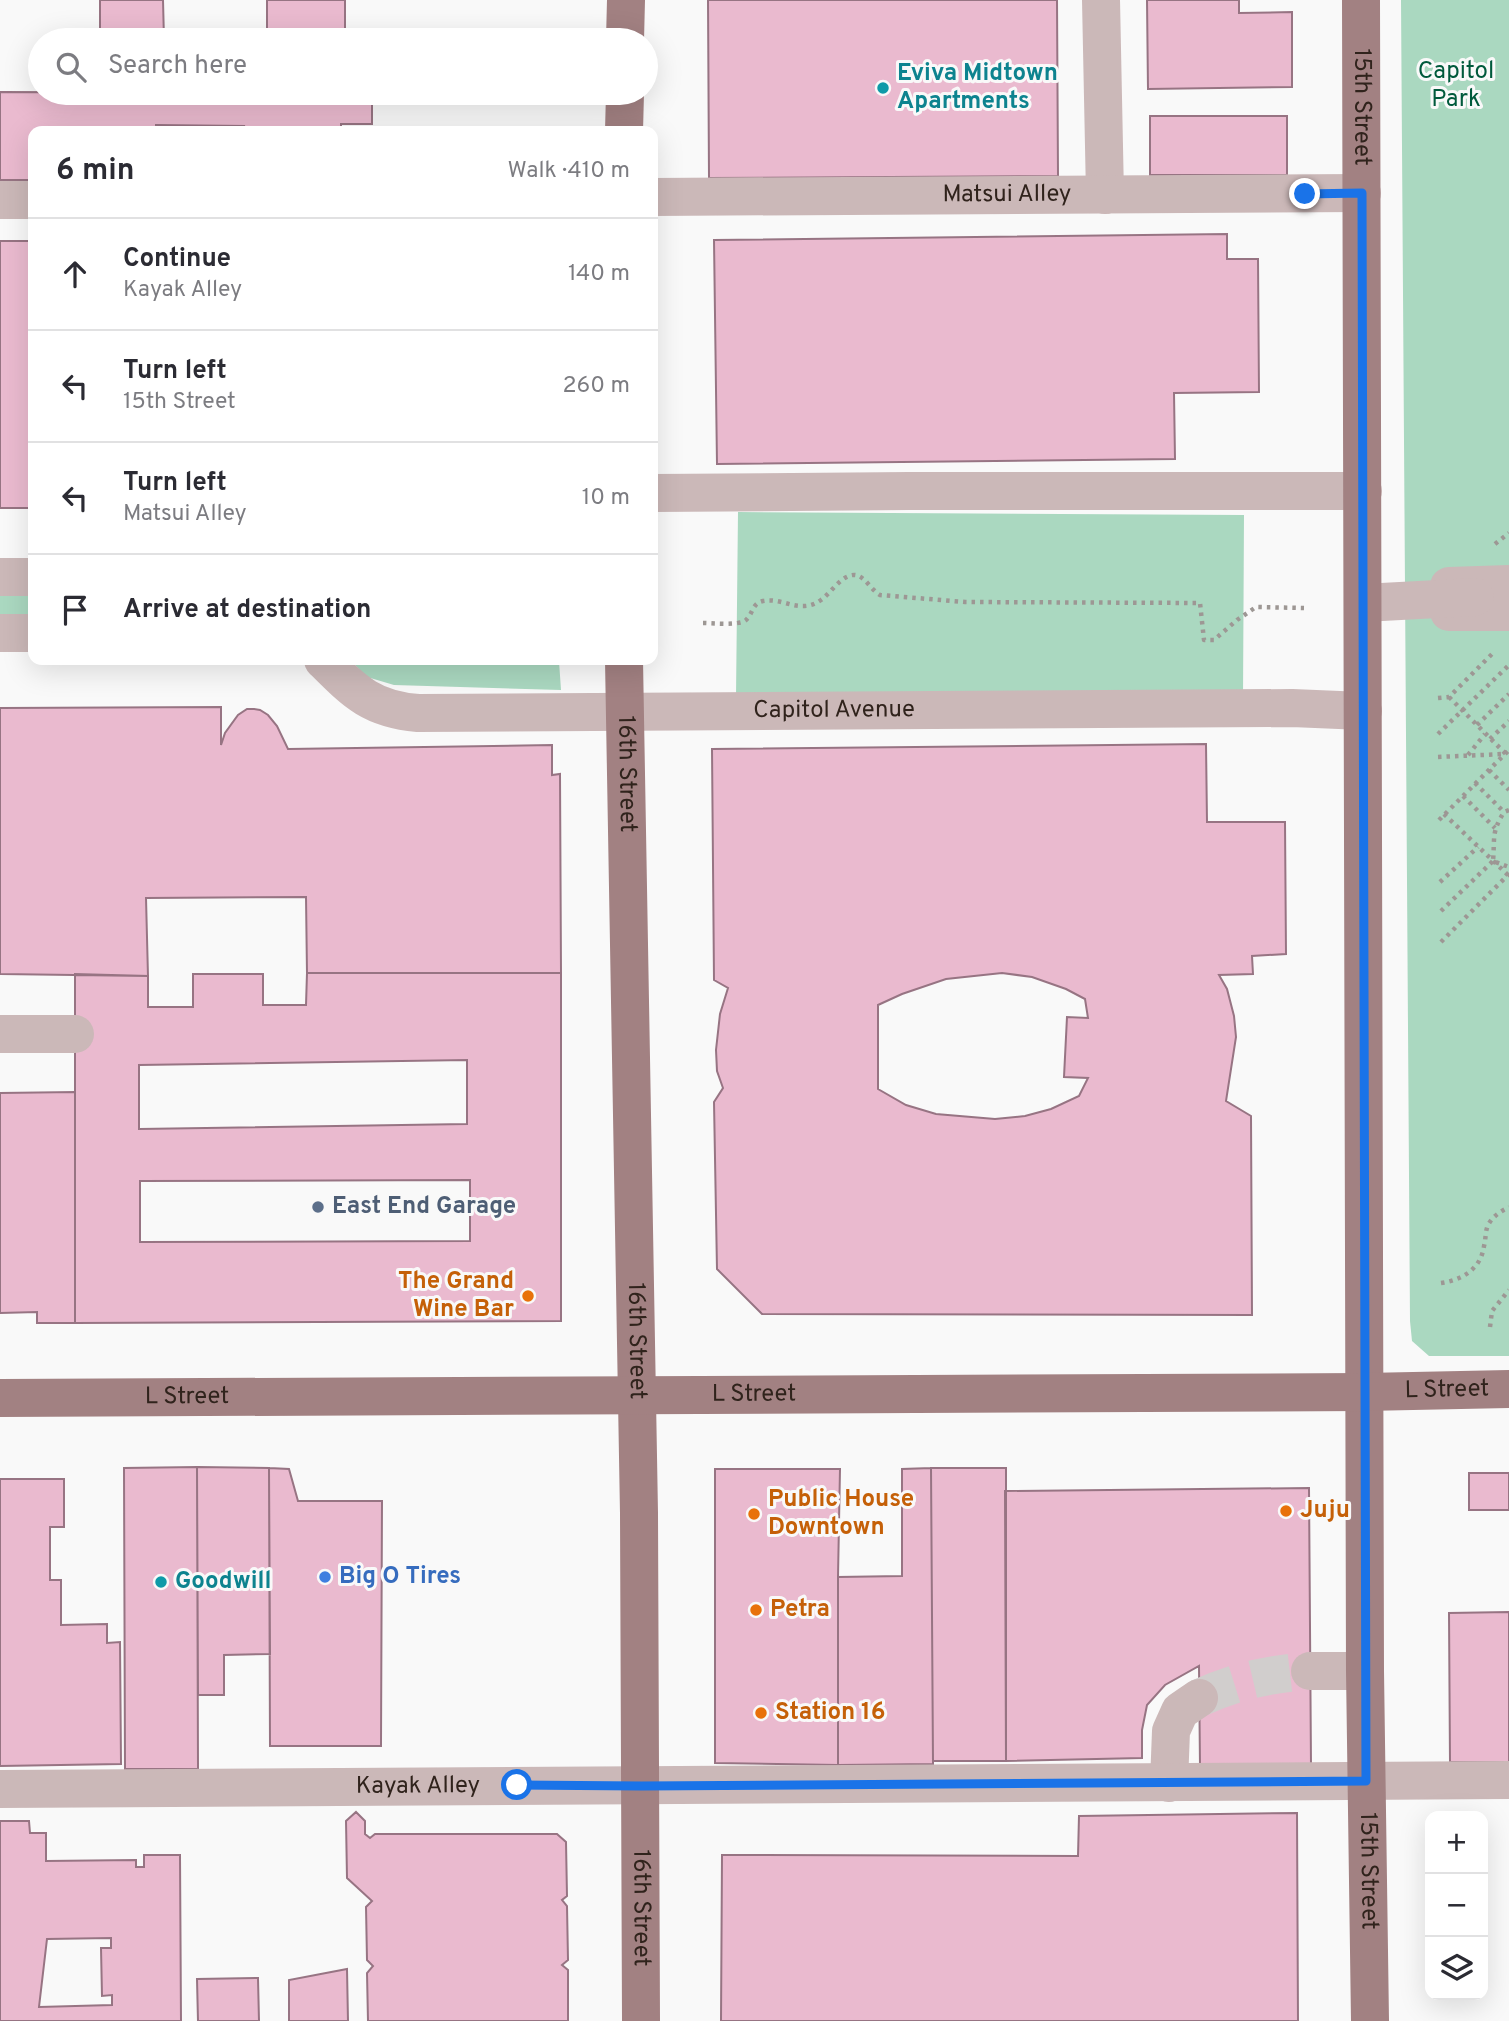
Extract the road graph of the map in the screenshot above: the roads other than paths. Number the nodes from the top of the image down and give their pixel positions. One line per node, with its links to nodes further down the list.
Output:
1 (626, 0): 4 (main road)
2 (1101, 0): 8 (street)
3 (1361, 0): 7 (main road, 15th Street)
4 (625, 28)
5 (625, 105): 6 (main road)
6 (624, 126)
7 (1362, 193): 8 (street, Matsui Alley); 12 (main road, 15th Street)
8 (1105, 195): 9 (street, Matsui Alley)
9 (658, 197)
10 (28, 200): 11 (street)
11 (0, 201)
12 (1363, 492): 13 (street); 19 (main road, 15th Street)
13 (658, 493)
14 (0, 577): 15 (street)
15 (28, 577)
16 (1509, 584): 18 (street)
17 (1509, 596): 18 (street)
18 (1444, 598): 19 (street); 20 (street)
19 (1363, 603): 25 (main road, 15th Street)
20 (1509, 612)
21 (0, 633): 22 (street)
22 (28, 633)
23 (328, 665): 26 (street, Capitol Avenue)
24 (624, 665): 26 (main road, 16th Street)
25 (1363, 711): 26 (street, Capitol Avenue); 30 (main road, 15th Street)
26 (624, 712): 31 (main road, 16th Street)
27 (0, 1034): 28 (street)
28 (75, 1034)
29 (1509, 1389): 30 (main road, L Street)
30 (1365, 1392): 31 (main road, L Street); 34 (main road, 15th Street)
31 (637, 1394): 32 (main road, L Street); 39 (main road, 16th Street)
32 (0, 1398)
33 (1310, 1671): 34 (street)
34 (1365, 1671): 37 (main road, 15th Street)
35 (1199, 1698): 38 (street)
36 (1509, 1780): 37 (street, Kayak Alley)
37 (1366, 1781): 38 (street, Kayak Alley); 42 (main road, 15th Street)
38 (1169, 1783): 39 (street, Kayak Alley)
39 (641, 1786): 40 (street, Kayak Alley); 41 (main road, 16th Street)
40 (0, 1789)
41 (641, 2021)
42 (1370, 2021)

